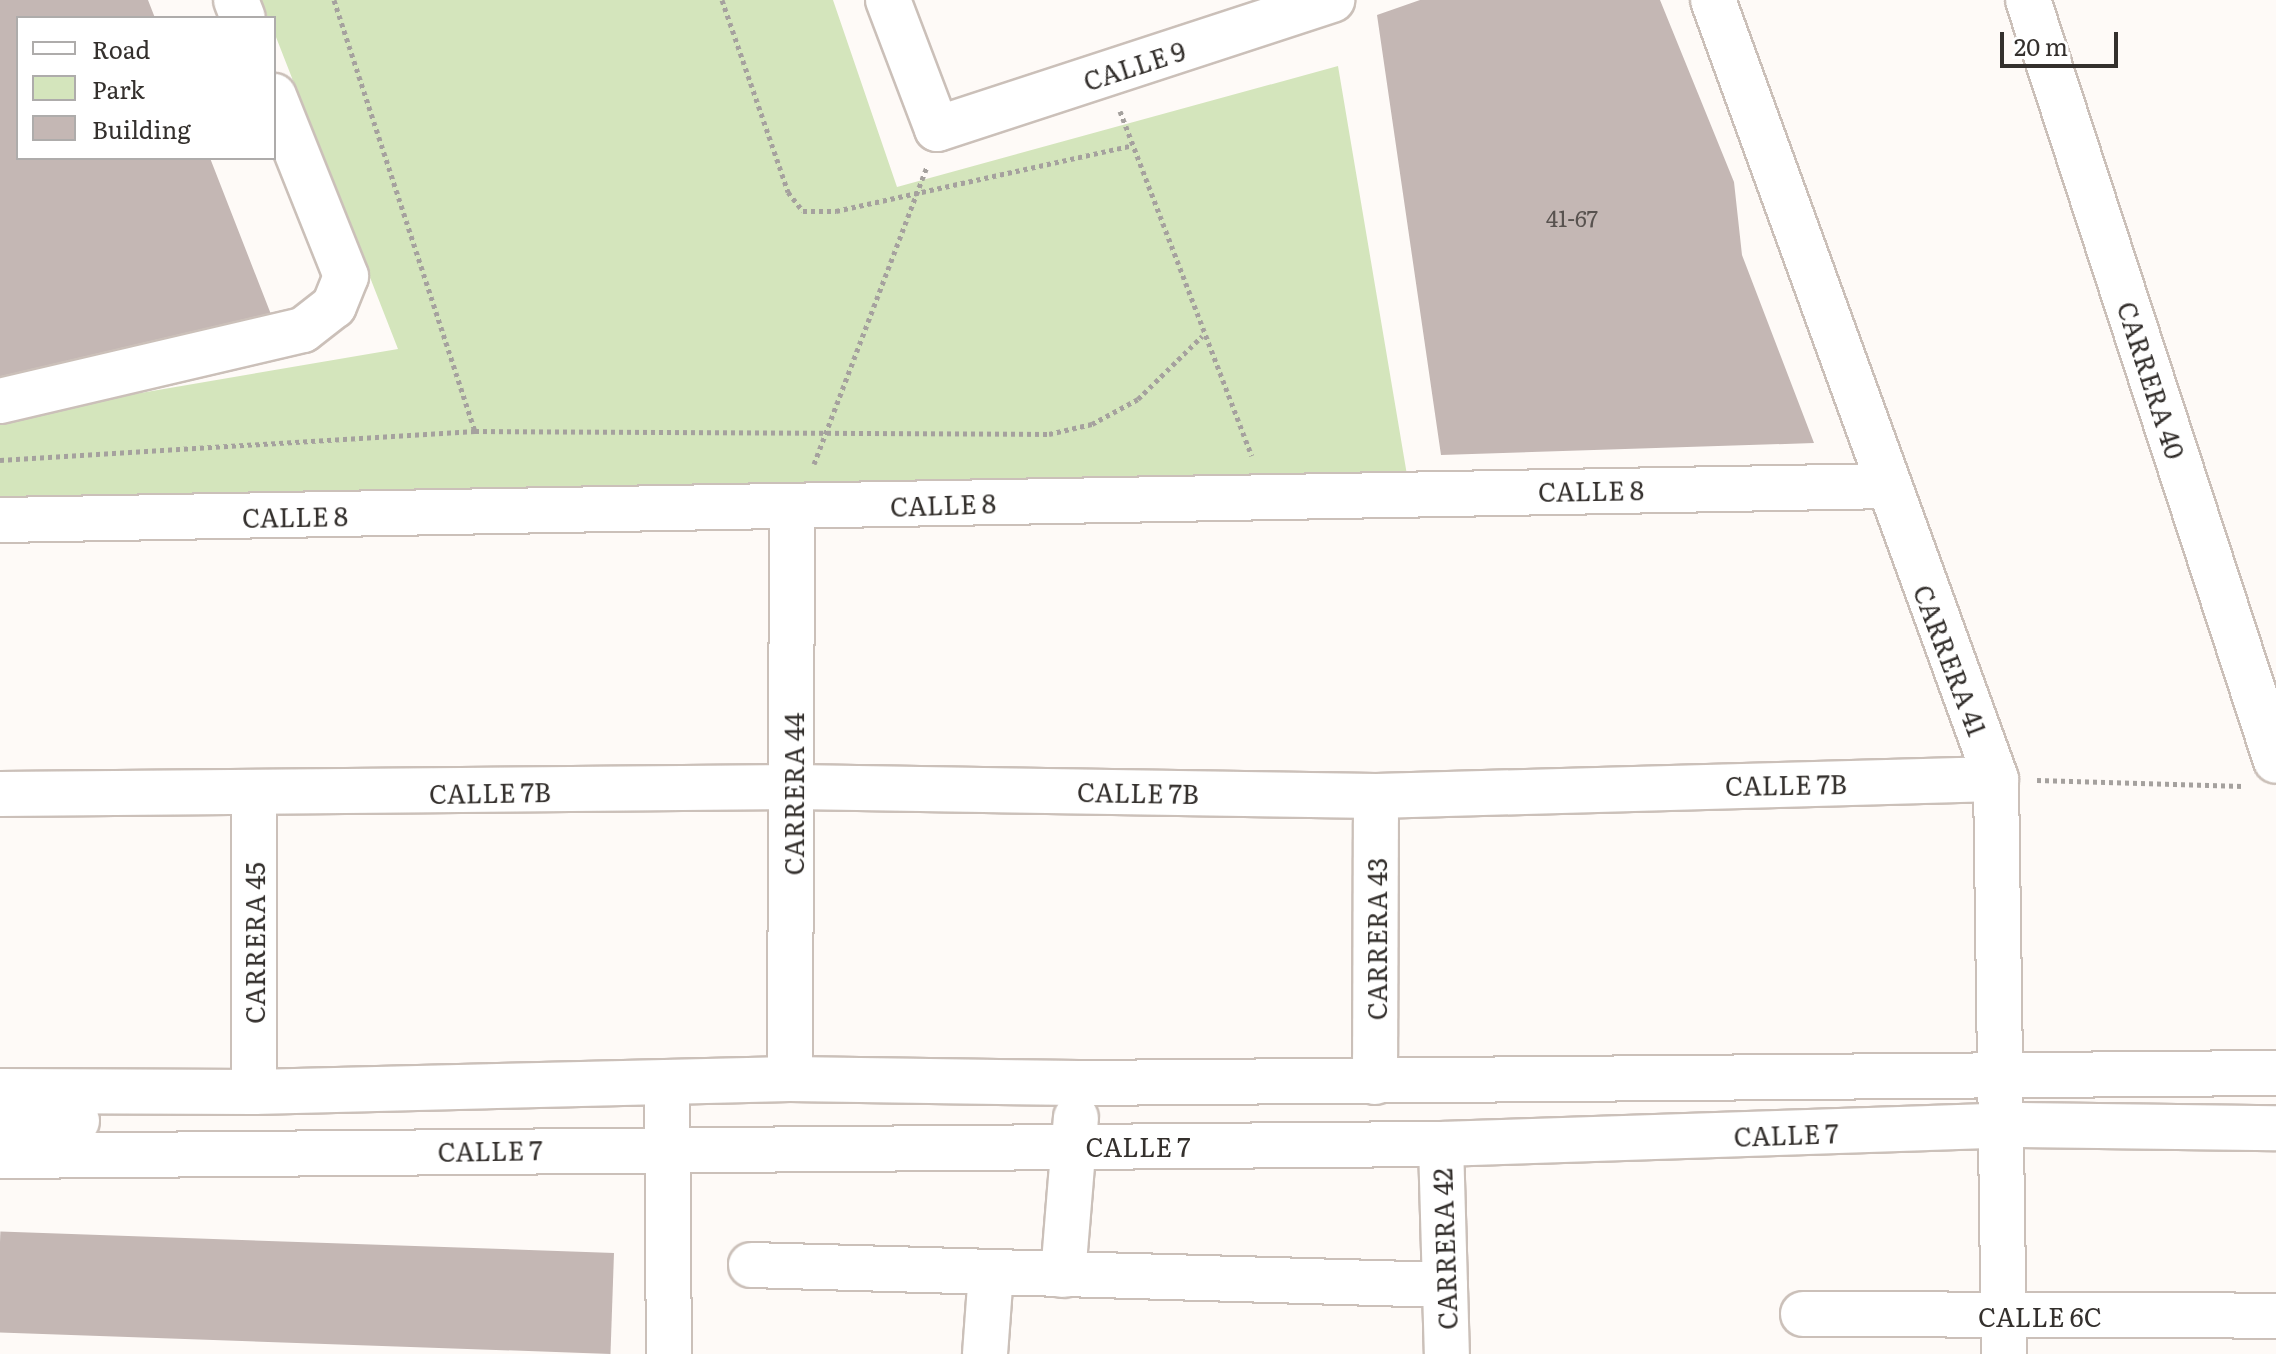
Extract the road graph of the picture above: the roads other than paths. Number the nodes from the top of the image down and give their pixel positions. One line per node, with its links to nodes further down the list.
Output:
1 (888, 0): 2 (street, CALLE 9)
2 (1332, 0)
3 (1713, 0): 7 (street, CARRERA 41)
4 (2028, 0): 10 (street, CARRERA 40)
5 (276, 101): 6 (street)
6 (0, 401)
7 (1885, 486): 8 (street, CALLE 8); 11 (street, CARRERA 41)
8 (792, 508): 9 (street, CALLE 8); 12 (street, CARRERA 44)
9 (0, 520)
10 (2268, 774)
11 (1996, 779): 15 (street, CALLE 7B); 17 (street, CARRERA 41)
12 (794, 787): 14 (street, CALLE 7B); 15 (street, CALLE 7B); 18 (street, CARRERA 44)
13 (0, 794): 14 (street, CALLE 7B)
14 (254, 795): 23 (street, CARRERA 45)
15 (1376, 796): 20 (street, CARRERA 43)
16 (2276, 1073): 17 (street, CALLE 7)
17 (1997, 1076): 20 (street, CALLE 7); 25 (street, CARRERA 41)
18 (790, 1079): 19 (street, CALLE 7); 21 (street, CALLE 7)
19 (667, 1082): 23 (street, CALLE 7); 24 (street, CALLE 7); 29 (street)
20 (1375, 1082): 21 (street, CALLE 7)
21 (1079, 1083): 28 (street)
22 (0, 1091): 23 (street, CALLE 7)
23 (254, 1092)
24 (0, 1122)
25 (2001, 1127): 26 (street, CALLE 7); 27 (street, CALLE 7); 37 (street, CARRERA 41)
26 (2276, 1128)
27 (1441, 1144): 28 (street, CALLE 7); 34 (street, CARRERA 42)
28 (1073, 1146): 29 (street, CALLE 7); 33 (street)
29 (667, 1148): 30 (street, CALLE 7); 38 (street)
30 (0, 1156)
31 (751, 1265): 32 (street)
32 (991, 1273): 33 (street); 39 (street)
33 (1063, 1275): 34 (street)
34 (1445, 1285): 40 (street, CARRERA 42)
35 (1803, 1314): 37 (street, CALLE 6C)
36 (2276, 1316): 37 (street, CALLE 6C)
37 (2004, 1335)
38 (669, 1354)
39 (985, 1354)
40 (1447, 1354)

